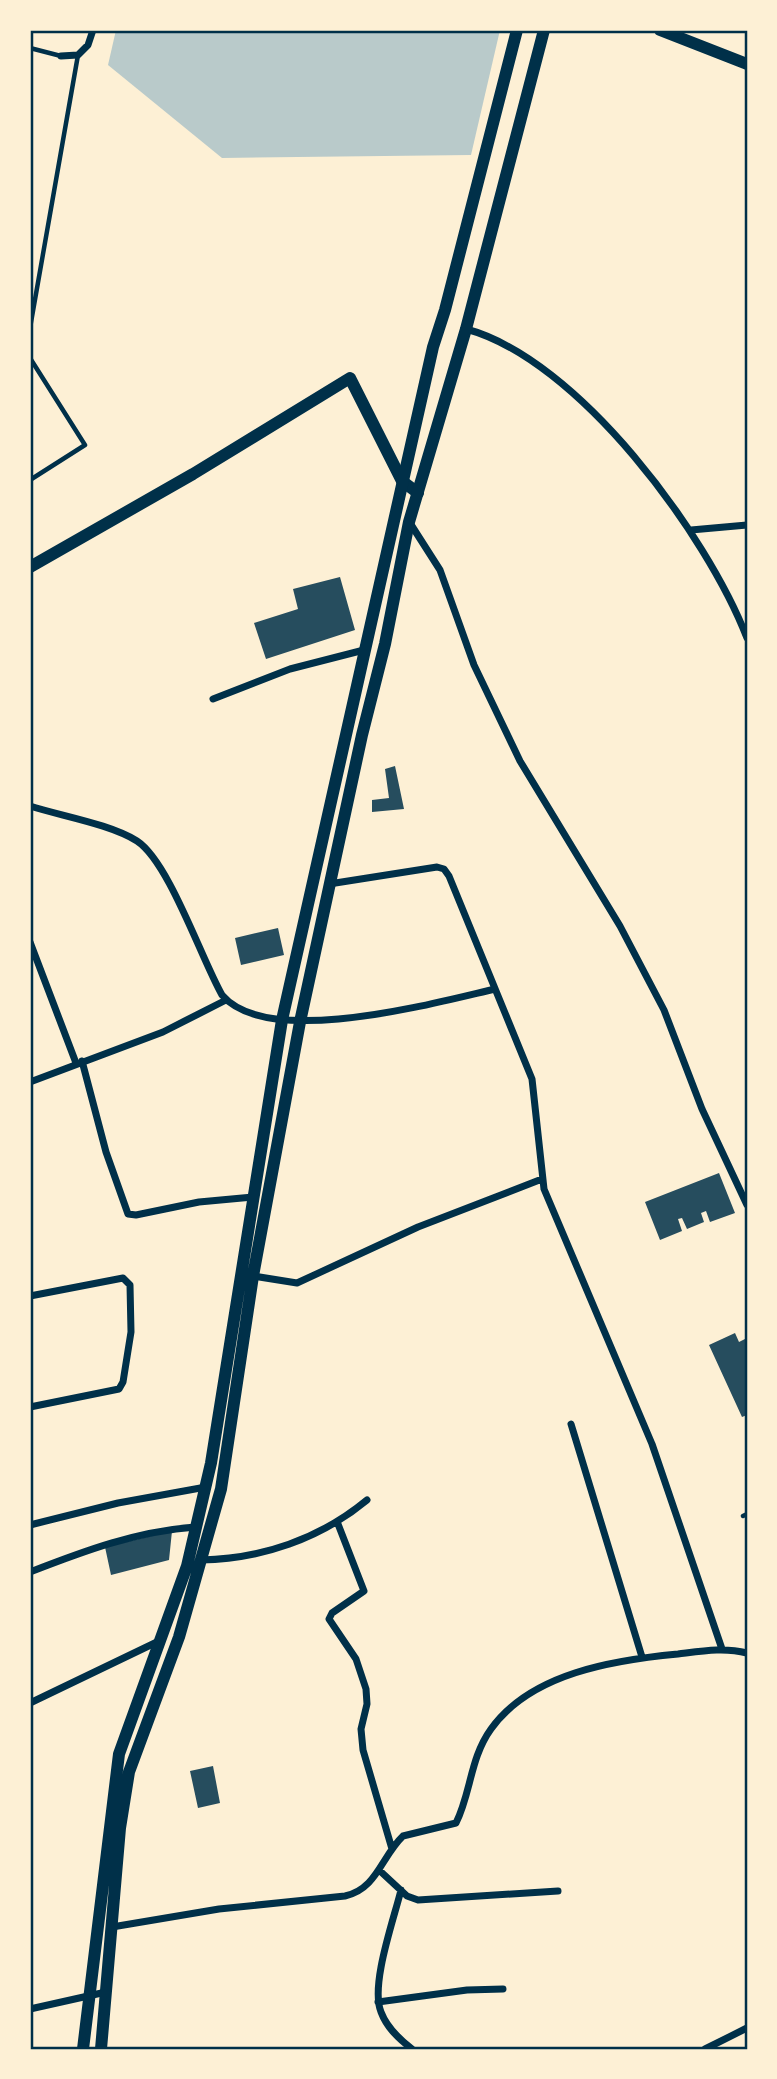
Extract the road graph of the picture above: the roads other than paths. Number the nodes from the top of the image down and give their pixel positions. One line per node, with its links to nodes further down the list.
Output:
1 (93, 30): 6 (street)
2 (517, 30): 13 (main road)
3 (544, 30): 10 (main road)
4 (660, 30): 8 (main road)
5 (30, 48): 7 (lane)
6 (78, 55): 7 (street); 9 (lane)
7 (61, 56)
8 (747, 64)
9 (30, 328)
10 (466, 329): 14 (main road); 17 (street)
11 (30, 358): 12 (lane)
12 (30, 480)
13 (402, 481): 14 (main road); 18 (main road); 20 (main road)
14 (418, 493): 15 (main road)
15 (409, 522): 23 (main road); 33 (street)
16 (747, 525): 17 (street)
17 (691, 530): 19 (street)
18 (30, 566)
19 (747, 638)
20 (364, 650): 21 (street); 27 (main road)
21 (213, 699)
22 (30, 806): 26 (street)
23 (329, 884): 25 (street); 28 (main road)
24 (30, 942): 29 (street)
25 (495, 989): 28 (street); 31 (street)
26 (226, 1000): 27 (street); 29 (street)
27 (282, 1020): 28 (street); 32 (main road)
28 (300, 1022): 34 (main road)
29 (79, 1062): 30 (street); 32 (street)
30 (30, 1082)
31 (542, 1180): 34 (street); 46 (street)
32 (253, 1196): 38 (main road)
33 (747, 1205)
34 (253, 1276): 43 (main road)
35 (30, 1296): 36 (street)
36 (30, 1407)
37 (571, 1424): 48 (street)
38 (206, 1486): 41 (street); 42 (main road)
39 (367, 1500): 40 (street)
40 (338, 1524): 43 (street); 50 (street)
41 (30, 1525)
42 (196, 1527): 44 (street); 45 (main road)
43 (200, 1560): 54 (main road)
44 (30, 1572)
45 (159, 1641): 49 (street); 57 (main road)
46 (722, 1649): 47 (street); 48 (street)
47 (747, 1653)
48 (642, 1657): 50 (street)
49 (30, 1703)
50 (392, 1849): 51 (street)
51 (379, 1870): 52 (street); 54 (street)
52 (401, 1890): 53 (street); 58 (street)
53 (558, 1891)
54 (112, 1927): 56 (main road)
55 (503, 1989): 58 (street)
56 (106, 1993): 57 (street); 62 (main road)
57 (88, 1994): 59 (street); 61 (main road)
58 (378, 2002): 63 (street)
59 (30, 2009)
60 (747, 2028): 64 (street)
61 (83, 2049)
62 (101, 2049)
63 (412, 2049)
64 (705, 2049)

